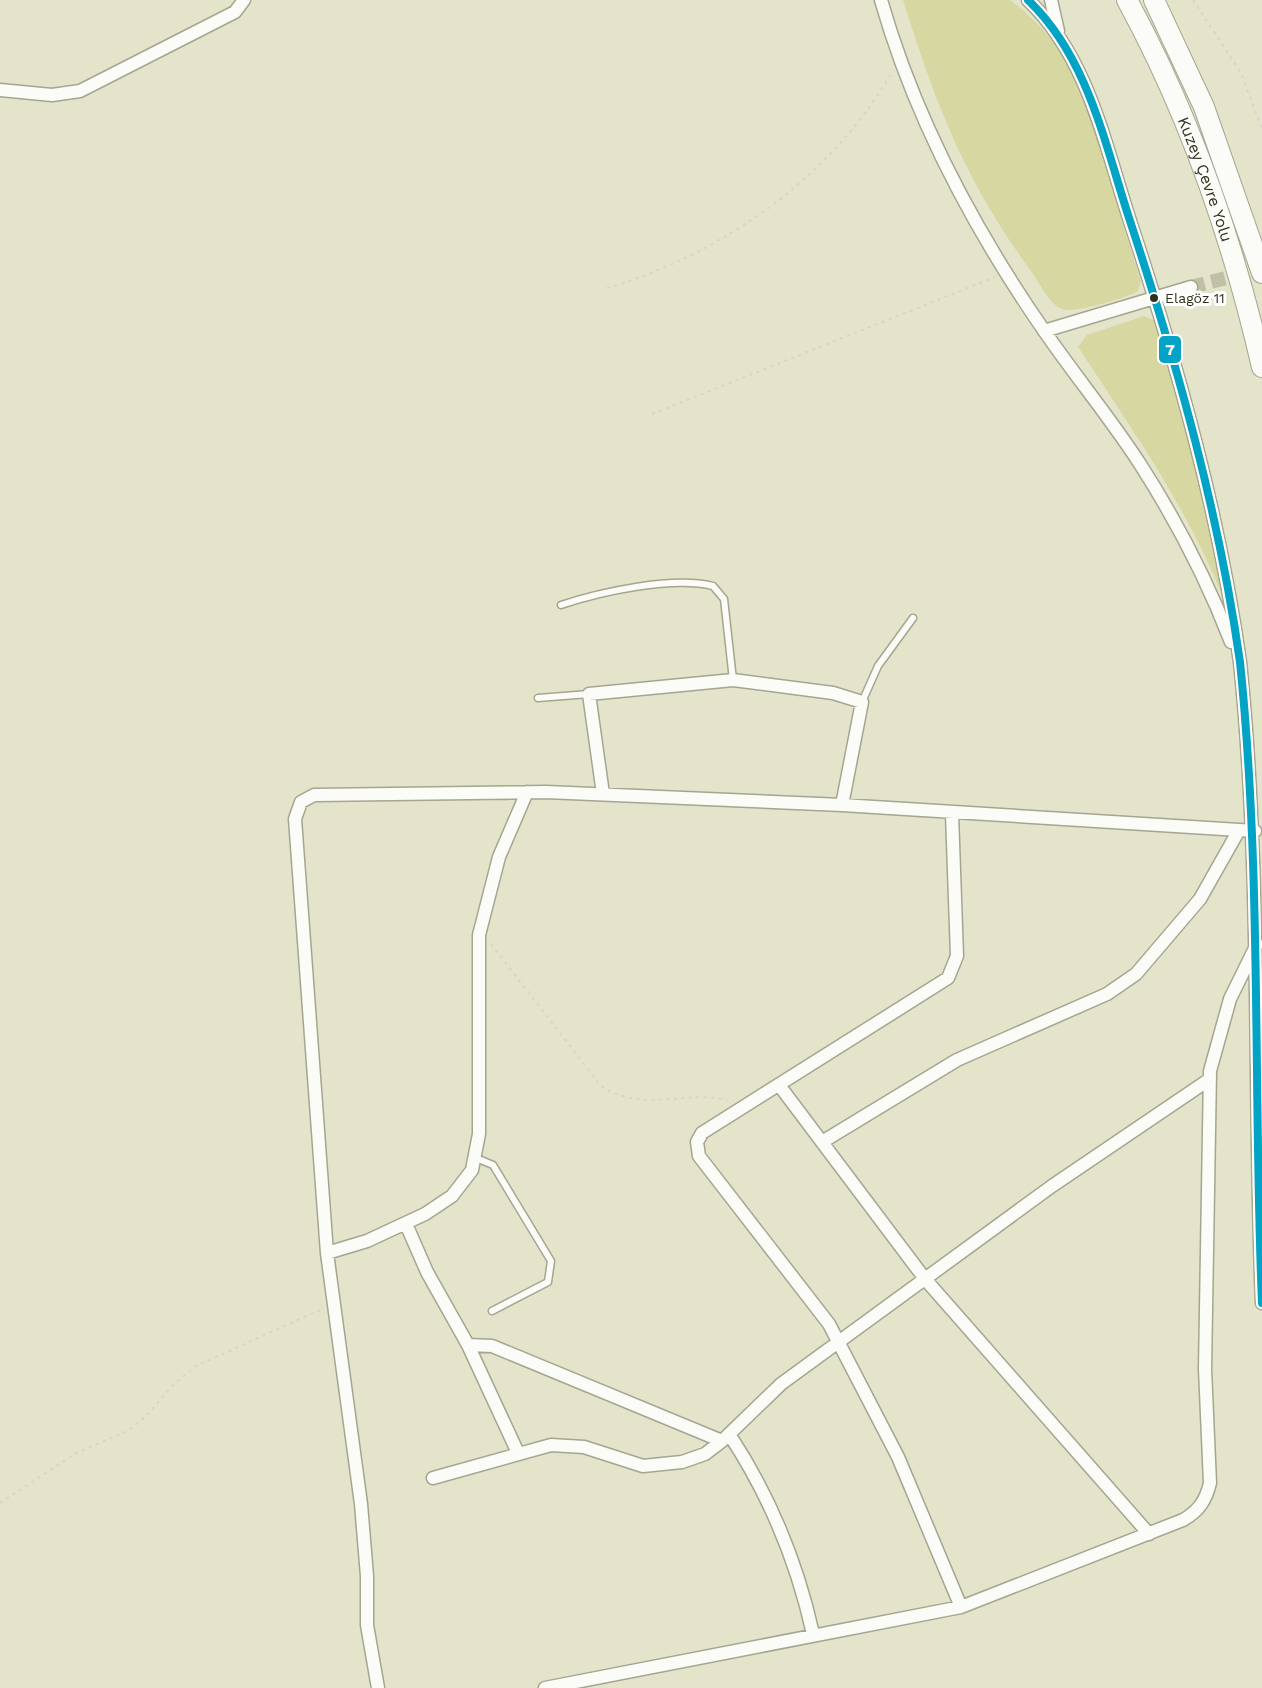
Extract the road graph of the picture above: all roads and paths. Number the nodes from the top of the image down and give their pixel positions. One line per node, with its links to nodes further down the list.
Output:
1 (244, 0): 10 (street)
2 (881, 0): 9 (street)
3 (1028, 0): 8 (street)
4 (1051, 0): 8 (street)
5 (1127, 0): 18 (highway, Kuzey Çevre Yolu)
6 (1154, 0): 13 (highway, Kuzey Çevre Yolu)
7 (1193, 0): 11 (path)
8 (1060, 37): 16 (street)
9 (900, 57): 12 (street); 15 (path)
10 (0, 90)
11 (1262, 129)
12 (1007, 272): 17 (street); 19 (path)
13 (1262, 273)
14 (1191, 287): 16 (street)
15 (608, 288)
16 (1155, 298): 17 (street); 22 (street)
17 (1044, 331): 22 (street)
18 (1262, 367)
19 (652, 414)
20 (561, 605): 23 (lane)
21 (913, 618): 26 (lane)
22 (1240, 665): 32 (street)
23 (733, 680): 24 (street); 26 (street)
24 (589, 694): 25 (lane); 28 (street)
25 (538, 698)
26 (862, 702): 29 (street)
27 (527, 792): 28 (street); 33 (street); 41 (street)
28 (603, 794): 29 (street)
29 (842, 806): 30 (street)
30 (952, 814): 31 (street); 36 (street)
31 (1239, 830): 32 (street); 38 (street)
32 (1255, 831): 34 (street)
33 (479, 935): 37 (path); 39 (street)
34 (1257, 944): 35 (street); 43 (street)
35 (1210, 1079): 42 (street); 52 (street)
36 (779, 1085): 37 (street); 38 (street)
37 (744, 1107): 46 (street)
38 (822, 1142): 42 (street)
39 (476, 1158): 40 (street); 45 (lane)
40 (406, 1224): 41 (street); 47 (street)
41 (327, 1253): 44 (street)
42 (925, 1280): 46 (street); 52 (street)
43 (1262, 1303)
44 (334, 1304): 51 (path); 55 (street)
45 (492, 1311)
46 (840, 1343): 48 (street); 53 (street)
47 (468, 1345): 48 (street); 49 (street)
48 (726, 1437): 49 (street); 54 (street)
49 (518, 1453): 50 (street)
50 (433, 1478)
51 (0, 1503)
52 (1149, 1534): 53 (street)
53 (961, 1607): 54 (street)
54 (813, 1634): 56 (street)
55 (378, 1688)
56 (545, 1688)

